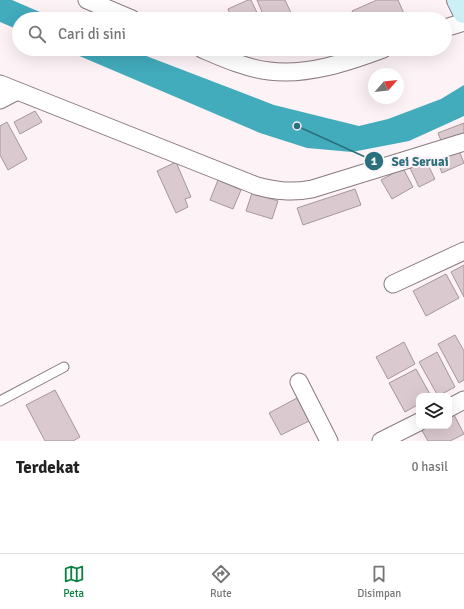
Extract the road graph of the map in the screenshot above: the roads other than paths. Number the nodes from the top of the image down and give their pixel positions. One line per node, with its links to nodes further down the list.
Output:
1 (87, 0): 3 (street)
2 (458, 0): 4 (main road)
3 (115, 12)
4 (464, 12)
5 (464, 22): 6 (street)
6 (452, 26)
7 (219, 56): 8 (street)
8 (362, 56)
9 (0, 84): 10 (street)
10 (17, 91): 11 (street); 12 (street)
11 (0, 100)
12 (464, 142)
13 (464, 251): 14 (street)
14 (394, 284)
15 (64, 367): 18 (lane)
16 (299, 382): 21 (street)
17 (464, 400): 19 (street)
18 (0, 402)
19 (452, 406)
20 (416, 424): 22 (street)
21 (329, 441)
22 (381, 441)

